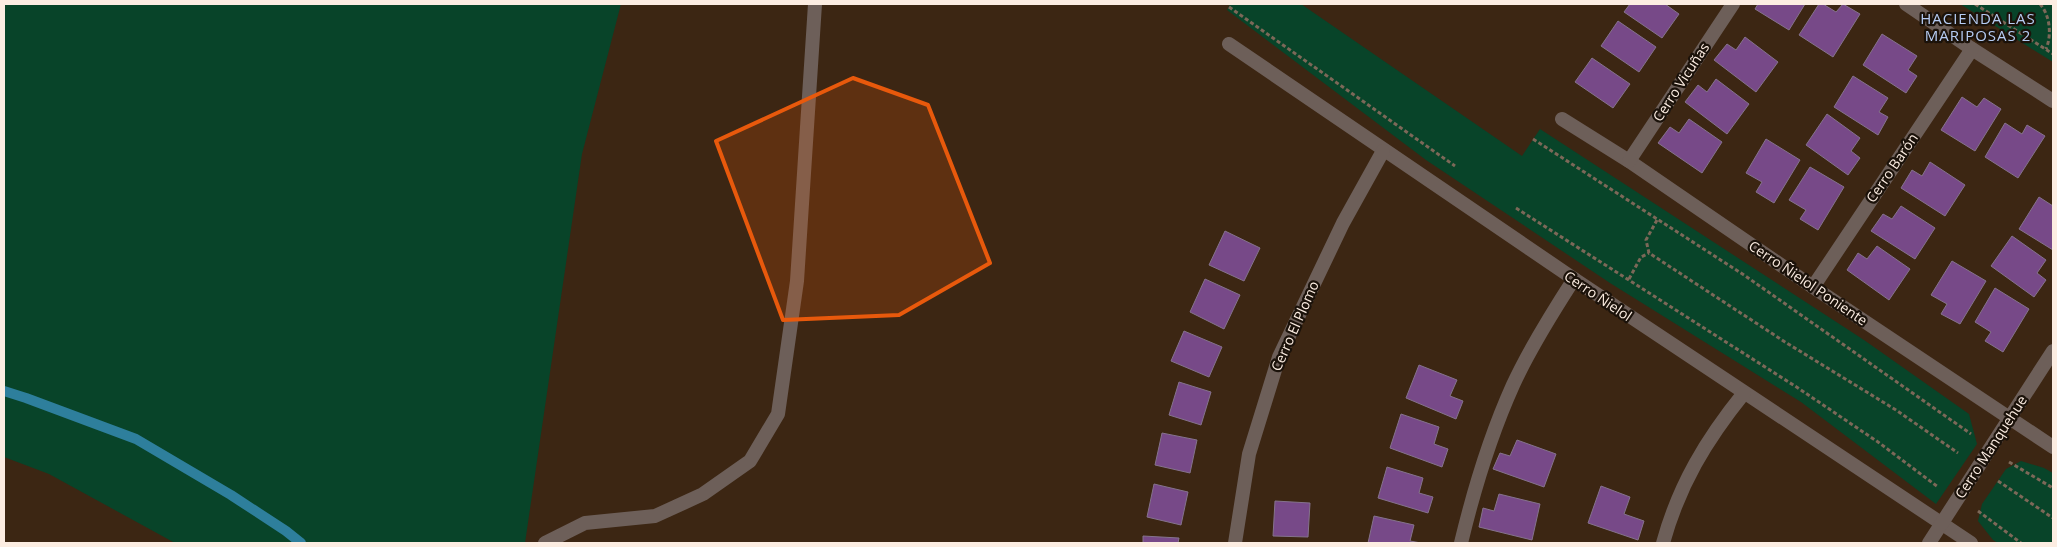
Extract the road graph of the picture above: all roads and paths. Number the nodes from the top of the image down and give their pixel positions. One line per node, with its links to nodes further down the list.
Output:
1 (815, 4): 33 (street)
2 (1733, 4): 15 (street, Cerro Vicuñas)
3 (1906, 4): 8 (street)
4 (1975, 4): 9 (path)
5 (2040, 4): 9 (path)
6 (1229, 7): 16 (path)
7 (1229, 44): 14 (street, Cerro Ñielol)
8 (1972, 49): 11 (street); 22 (street, Cerro Barón)
9 (2046, 49): 10 (path)
10 (2053, 54)
11 (2053, 101)
12 (1562, 119): 15 (street, Cerro Ñielol Poniente)
13 (1533, 139): 18 (path)
14 (1383, 151): 20 (street, Cerro Ñielol); 34 (street, Cerro El Plomo)
15 (1629, 161): 22 (street, Cerro Ñielol Poniente)
16 (1457, 167)
17 (1514, 206): 21 (path)
18 (1658, 220): 19 (path); 27 (path)
19 (1649, 253): 21 (path); 28 (path)
20 (1574, 279): 24 (street, Cerro Ñielol); 35 (street)
21 (1629, 279): 30 (path)
22 (1813, 287): 25 (street, Cerro Ñielol Poniente)
23 (2053, 351): 25 (street, Cerro Manquehue)
24 (1744, 394): 32 (street, Cerro Ñielol); 36 (street)
25 (2010, 419): 26 (street, Cerro Ñielol Poniente); 27 (street, Cerro Manquehue)
26 (2053, 447)
27 (1991, 449): 28 (street, Cerro Manquehue); 29 (path)
28 (1979, 467): 30 (street, Cerro Manquehue); 31 (path)
29 (2053, 488)
30 (1958, 499): 32 (street, Cerro Manquehue); 39 (path)
31 (2053, 518)
32 (1943, 523): 37 (street, Cerro Manquehue); 38 (street, Cerro Ñielol)
33 (545, 543)
34 (1235, 543)
35 (1461, 543)
36 (1663, 543)
37 (1930, 543)
38 (1971, 543)
39 (2022, 543)

